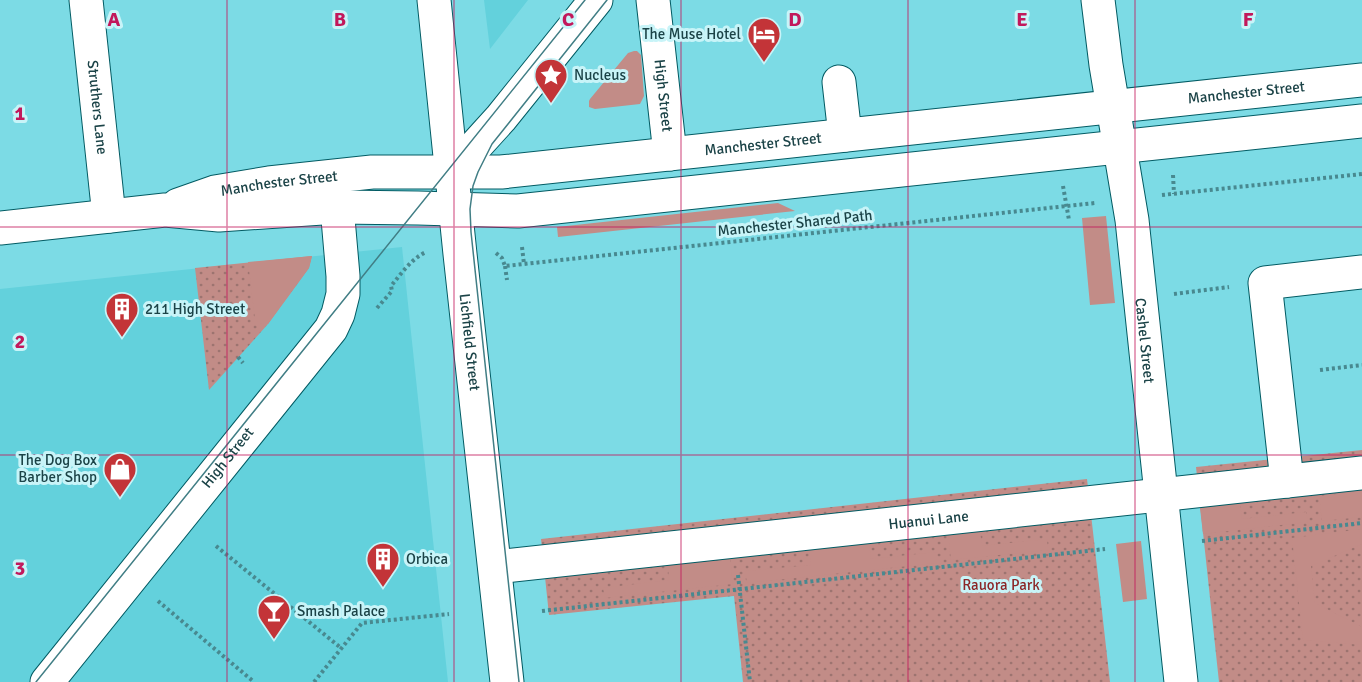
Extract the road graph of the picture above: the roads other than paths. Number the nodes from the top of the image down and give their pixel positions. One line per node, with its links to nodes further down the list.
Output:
1 (86, 0): 17 (street, Struthers Lane)
2 (434, 0): 13 (street, Lichfield Street)
3 (596, 0): 13 (street)
4 (653, 0): 12 (street, High Street)
5 (1098, 0): 8 (street, Cashel Street)
6 (1362, 80): 8 (street, Manchester Street)
7 (839, 82): 10 (street)
8 (1113, 107): 10 (street, Manchester Street); 11 (street, Cashel Street)
9 (1362, 121): 11 (street, Manchester Street)
10 (845, 135): 12 (street, Manchester Street)
11 (1120, 147): 15 (street, Manchester Street); 22 (street, Cashel Street)
12 (670, 154): 13 (street, Manchester Street)
13 (452, 172): 15 (street, Lichfield Street); 16 (street, Manchester Street)
14 (337, 207): 15 (street, Manchester Street); 16 (street, Manchester Street); 24 (street, High Street)
15 (455, 209): 23 (street, Lichfield Street)
16 (165, 210): 17 (street, Manchester Street)
17 (109, 216): 18 (street, Manchester Street)
18 (0, 228)
19 (1362, 272): 21 (street)
20 (1362, 473): 21 (street, Huanui Lane)
21 (1287, 481): 22 (street, Huanui Lane)
22 (1161, 494): 23 (street, Huanui Lane); 26 (street, Cashel Street)
23 (495, 567): 25 (street, Lichfield Street)
24 (47, 682)
25 (507, 682)
26 (1181, 682)

